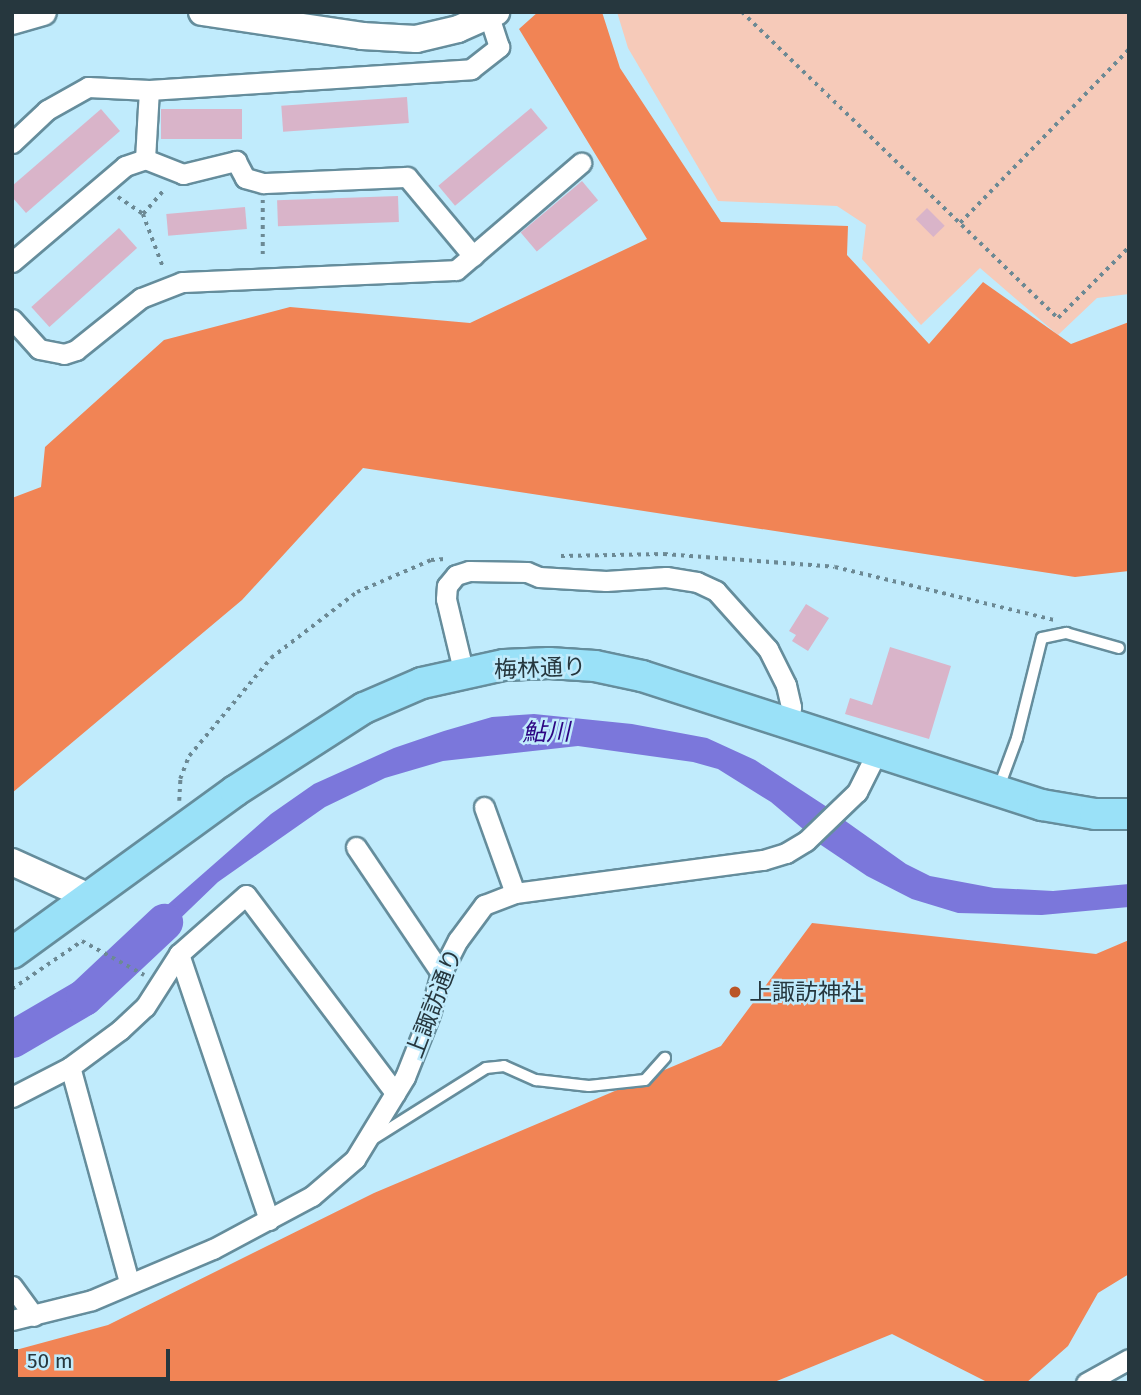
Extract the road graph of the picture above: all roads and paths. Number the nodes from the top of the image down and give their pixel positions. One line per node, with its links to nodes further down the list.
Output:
1 (43, 12): 5 (street)
2 (202, 12): 4 (street)
3 (742, 12): 15 (path)
4 (493, 14): 7 (street)
5 (12, 21)
6 (1129, 49): 15 (path)
7 (149, 90): 8 (street); 9 (street)
8 (12, 144)
9 (145, 159): 11 (street); 13 (street)
10 (581, 163): 17 (street)
11 (183, 174): 12 (street); 14 (path)
12 (263, 183): 17 (street); 19 (path)
13 (102, 186): 14 (path); 18 (street)
14 (143, 214): 20 (path)
15 (960, 223): 16 (path)
16 (1129, 247)
17 (473, 256): 19 (street)
18 (12, 262)
19 (263, 279): 20 (street)
20 (170, 286): 21 (street)
21 (12, 319)
22 (554, 557): 24 (path)
23 (458, 559): 30 (path)
24 (1056, 620)
25 (1119, 648): 29 (lane)
26 (464, 674): 27 (main road, 梅林通り); 27 (street); 36 (main road, 梅林通り)
27 (789, 722): 28 (main road, 梅林通り)
28 (877, 752): 29 (main road, 梅林通り); 35 (street, 上諏訪通り)
29 (998, 791): 32 (main road, 梅林通り)
30 (179, 804)
31 (484, 807): 35 (street)
32 (1129, 814)
33 (356, 847): 39 (street)
34 (12, 862): 36 (street)
35 (515, 893): 39 (street, 上諏訪通り)
36 (88, 897): 37 (main road, 梅林通り)
37 (12, 953)
38 (179, 954): 43 (street); 44 (street); 47 (street)
39 (441, 972): 44 (street, 上諏訪通り)
40 (147, 976): 41 (path)
41 (12, 989)
42 (665, 1058): 46 (lane)
43 (70, 1067): 45 (street); 48 (street)
44 (395, 1093): 46 (street, 上諏訪通り)
45 (12, 1097)
46 (363, 1144): 47 (street, 上諏訪通り)
47 (269, 1220): 48 (street, 上諏訪通り)
48 (128, 1282): 50 (street, 上諏訪通り)
49 (12, 1286): 50 (street)
50 (34, 1316): 51 (street, 上諏訪通り)
51 (12, 1320)
52 (1129, 1359): 53 (street)
53 (1086, 1383)

